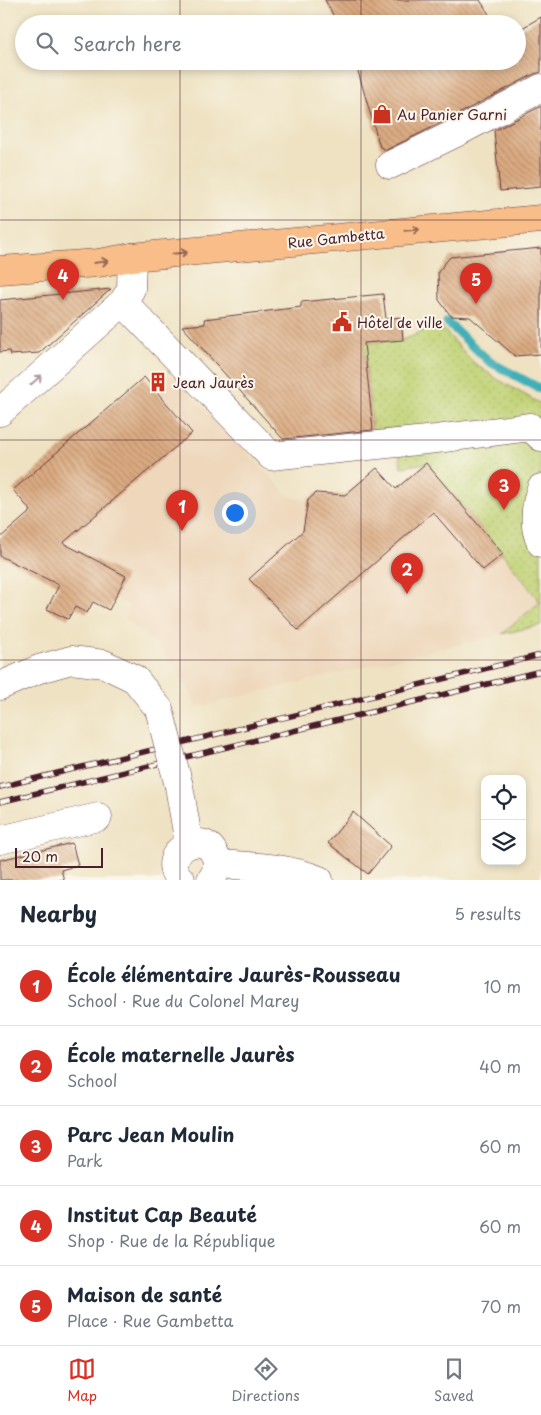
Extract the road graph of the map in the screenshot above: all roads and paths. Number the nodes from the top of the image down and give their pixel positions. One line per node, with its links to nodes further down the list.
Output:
1 (541, 88): 2 (street)
2 (390, 165)
3 (541, 219): 4 (main road, Rue Gambetta, one-way to 3)
4 (132, 257): 5 (main road, Rue Gambetta, one-way to 4); 6 (street)
5 (0, 270)
6 (123, 302): 7 (street, one-way to 6); 8 (street)
7 (0, 412)
8 (541, 437)
9 (541, 488): 10 (street)
10 (541, 543)
11 (0, 686): 14 (street, bridge)
12 (98, 817): 13 (street)
13 (0, 840)
14 (189, 844): 15 (street); 16 (street)
15 (214, 872): 17 (street)
16 (174, 879)
17 (319, 880)

